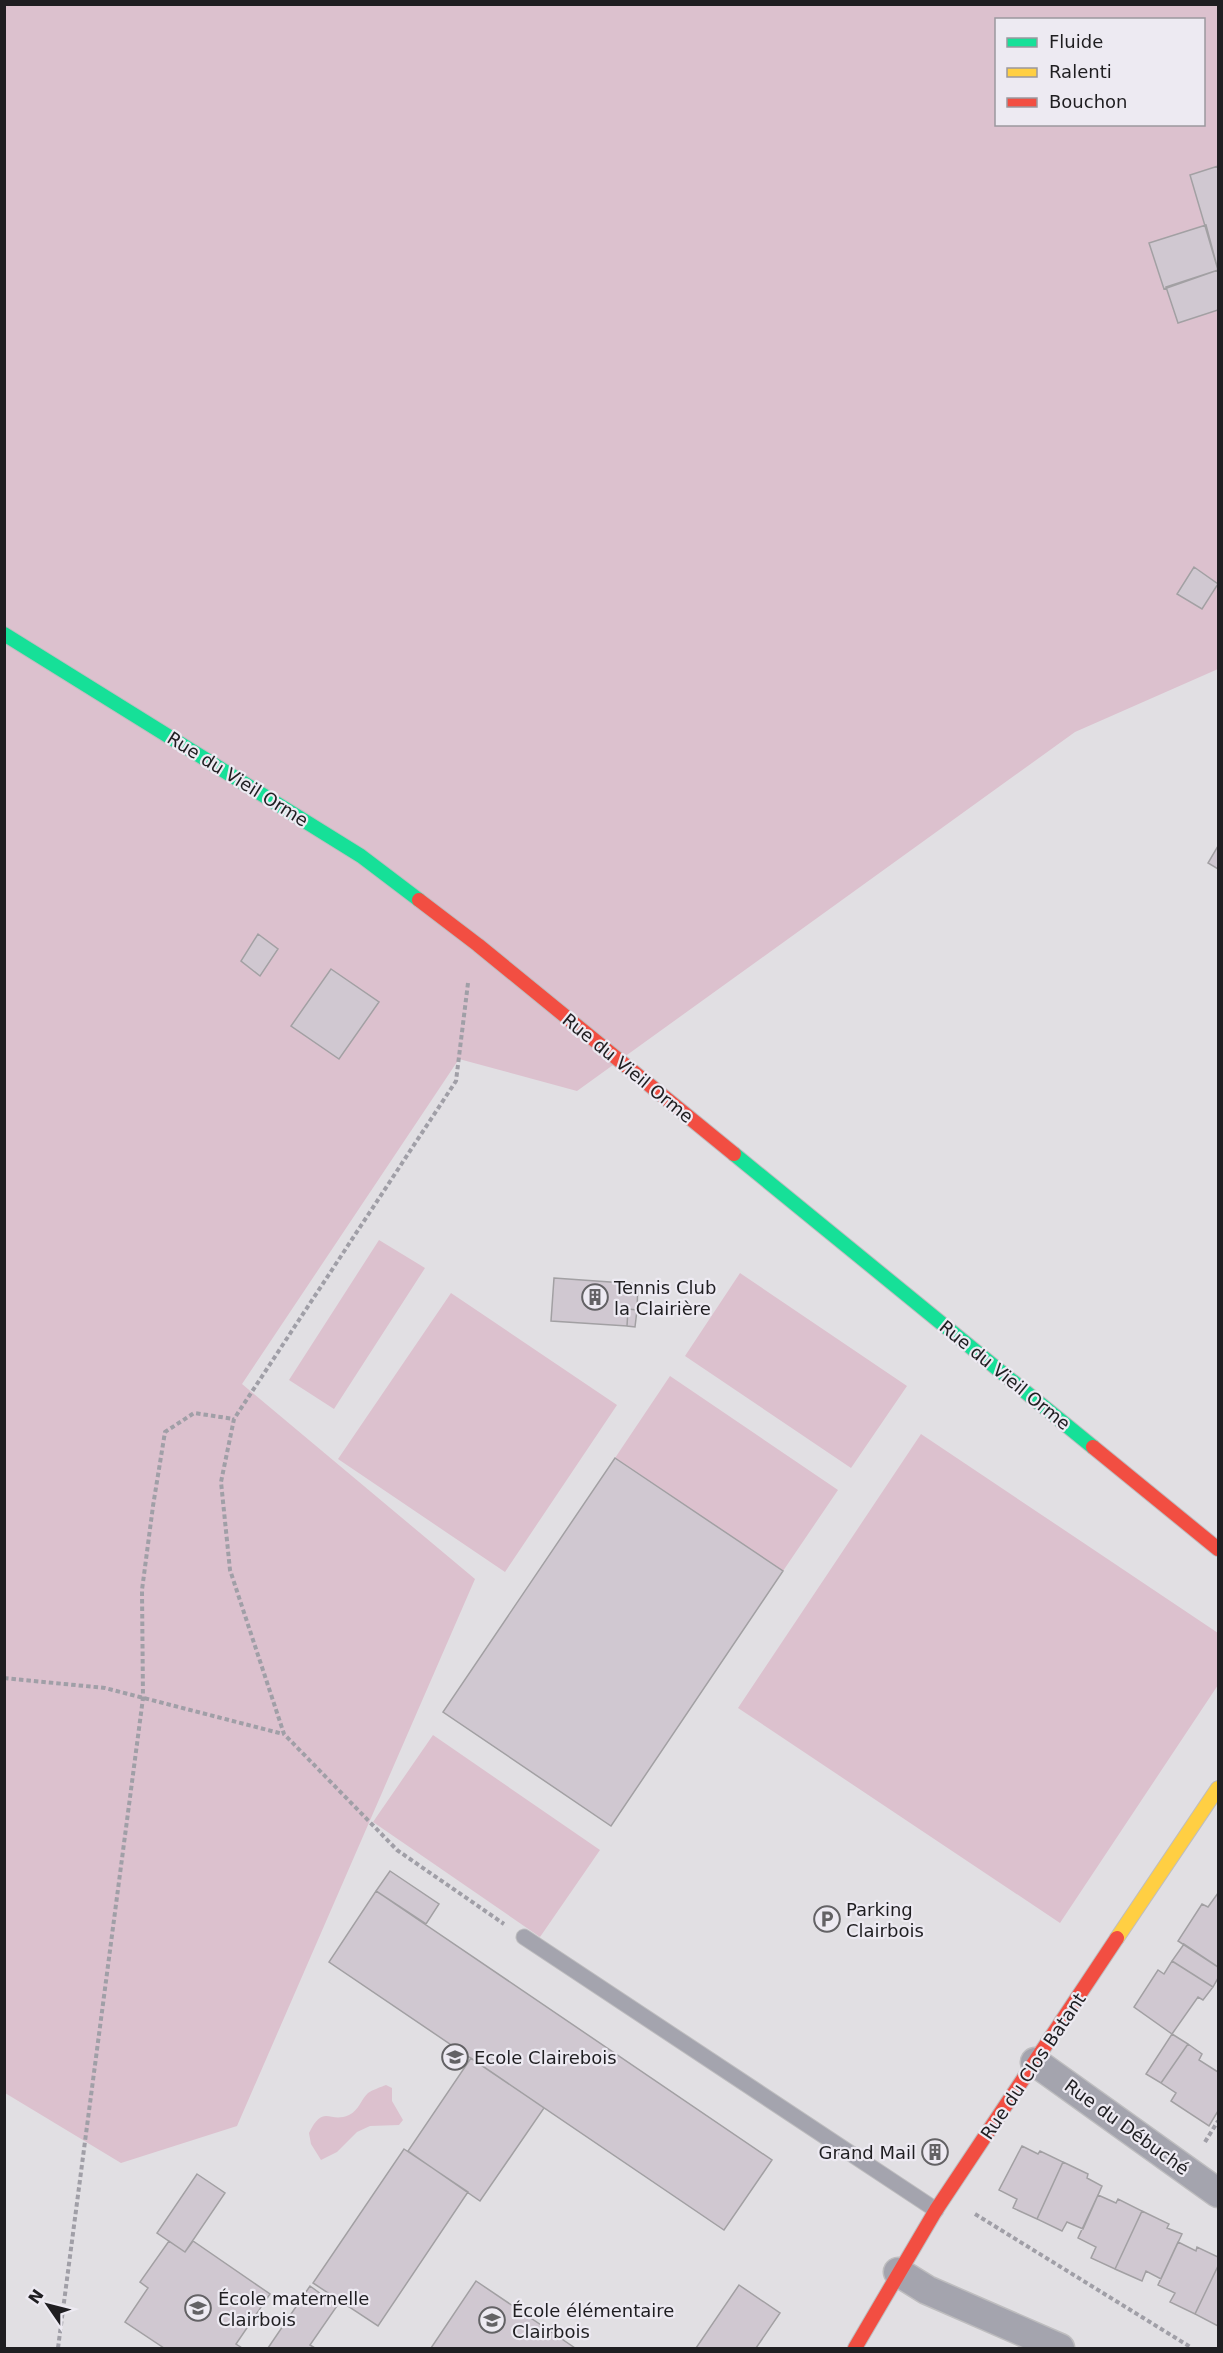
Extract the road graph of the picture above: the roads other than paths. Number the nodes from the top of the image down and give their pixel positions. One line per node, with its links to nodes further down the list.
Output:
1 (4, 634): 2 (street, Rue du Vieil Orme)
2 (1218, 1549)
3 (1218, 1788): 5 (street, Rue du Clos Batant)
4 (524, 1937): 7 (lane)
5 (1035, 2062): 6 (street, Rue du Débuché); 7 (street, Rue du Clos Batant)
6 (1218, 2193)
7 (936, 2210): 8 (street, Rue du Clos Batant)
8 (898, 2272): 9 (street, Rue du Clos Batant); 10 (street)
9 (855, 2349)
10 (1060, 2349)

